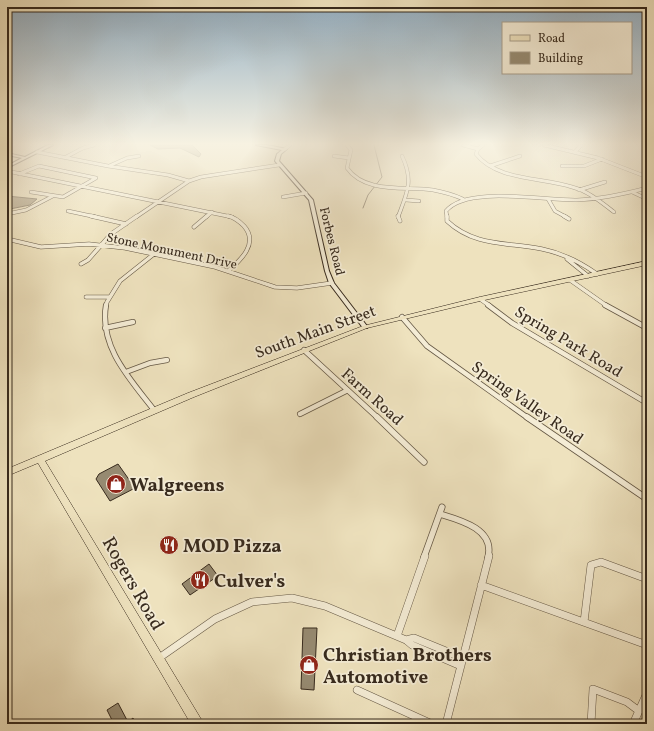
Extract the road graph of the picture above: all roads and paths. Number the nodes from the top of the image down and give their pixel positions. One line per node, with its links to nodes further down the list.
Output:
1 (44, 179): 11 (street)
2 (94, 179): 11 (street)
3 (182, 179): 9 (street)
4 (197, 179): 9 (street)
5 (293, 179): 17 (street, Forbes Road)
6 (361, 179): 13 (street)
7 (409, 179): 13 (street)
8 (539, 179): 14 (street)
9 (189, 181): 25 (street)
10 (605, 182): 14 (street)
11 (83, 187): 18 (street); 25 (street)
12 (647, 188): 16 (street)
13 (408, 189): 20 (street); 23 (street)
14 (579, 190): 24 (street)
15 (31, 192): 18 (street)
16 (632, 192): 22 (street); 24 (street)
17 (306, 193): 19 (street); 45 (street, Forbes Road)
18 (53, 196): 30 (street)
19 (283, 197)
20 (462, 199): 21 (street); 38 (street)
21 (548, 199): 24 (street); 31 (street)
22 (647, 199)
23 (406, 200): 26 (street); 32 (street)
24 (596, 200): 29 (street)
25 (158, 202): 28 (street); 33 (street)
26 (419, 202)
27 (68, 211): 33 (street)
28 (212, 212): 34 (street); 41 (street)
29 (614, 212)
30 (7, 214)
31 (569, 218)
32 (400, 221)
33 (126, 224): 36 (street)
34 (194, 226)
35 (7, 239): 36 (street, Stone Monument Drive)
36 (100, 245): 37 (street, Stone Monument Drive); 40 (street)
37 (154, 254): 41 (street, Stone Monument Drive); 47 (street)
38 (563, 256): 42 (street); 43 (street)
39 (647, 263): 42 (main road, South Main Street)
40 (81, 264)
41 (228, 271): 45 (street, Stone Monument Drive)
42 (597, 274): 43 (main road, South Main Street)
43 (588, 276): 44 (main road, South Main Street)
44 (570, 280): 48 (main road, South Main Street); 53 (street)
45 (332, 283): 51 (street, Forbes Road)
46 (86, 297): 47 (street)
47 (109, 297): 52 (street)
48 (480, 298): 49 (main road, South Main Street); 58 (street, Spring Park Road)
49 (402, 317): 51 (main road, South Main Street); 64 (street, Spring Valley Road)
50 (133, 322): 52 (street)
51 (365, 327): 54 (main road, South Main Street)
52 (104, 328): 56 (street)
53 (647, 328)
54 (304, 350): 57 (street, Farm Road); 59 (main road, South Main Street)
55 (167, 360): 56 (street)
56 (126, 372): 59 (street)
57 (346, 390): 60 (street); 62 (street, Farm Road)
58 (647, 403)
59 (154, 410): 61 (main road, South Main Street)
60 (300, 414)
61 (40, 460): 63 (main road, South Main Street); 72 (main road, Rogers Road)
62 (424, 462)
63 (7, 474)
64 (647, 499)
65 (442, 507): 66 (street)
66 (440, 514): 68 (street); 70 (street)
67 (647, 579): 69 (street)
68 (481, 585): 69 (street); 73 (street)
69 (584, 622): 71 (street)
70 (397, 636): 72 (street); 73 (street)
71 (647, 645)
72 (158, 659): 77 (main road, Rogers Road)
73 (462, 662): 79 (street)
74 (356, 690): 78 (street)
75 (647, 693): 76 (street)
76 (639, 711): 80 (street); 81 (street)
77 (198, 724)
78 (432, 724)
79 (446, 724)
80 (591, 724)
81 (633, 724)

